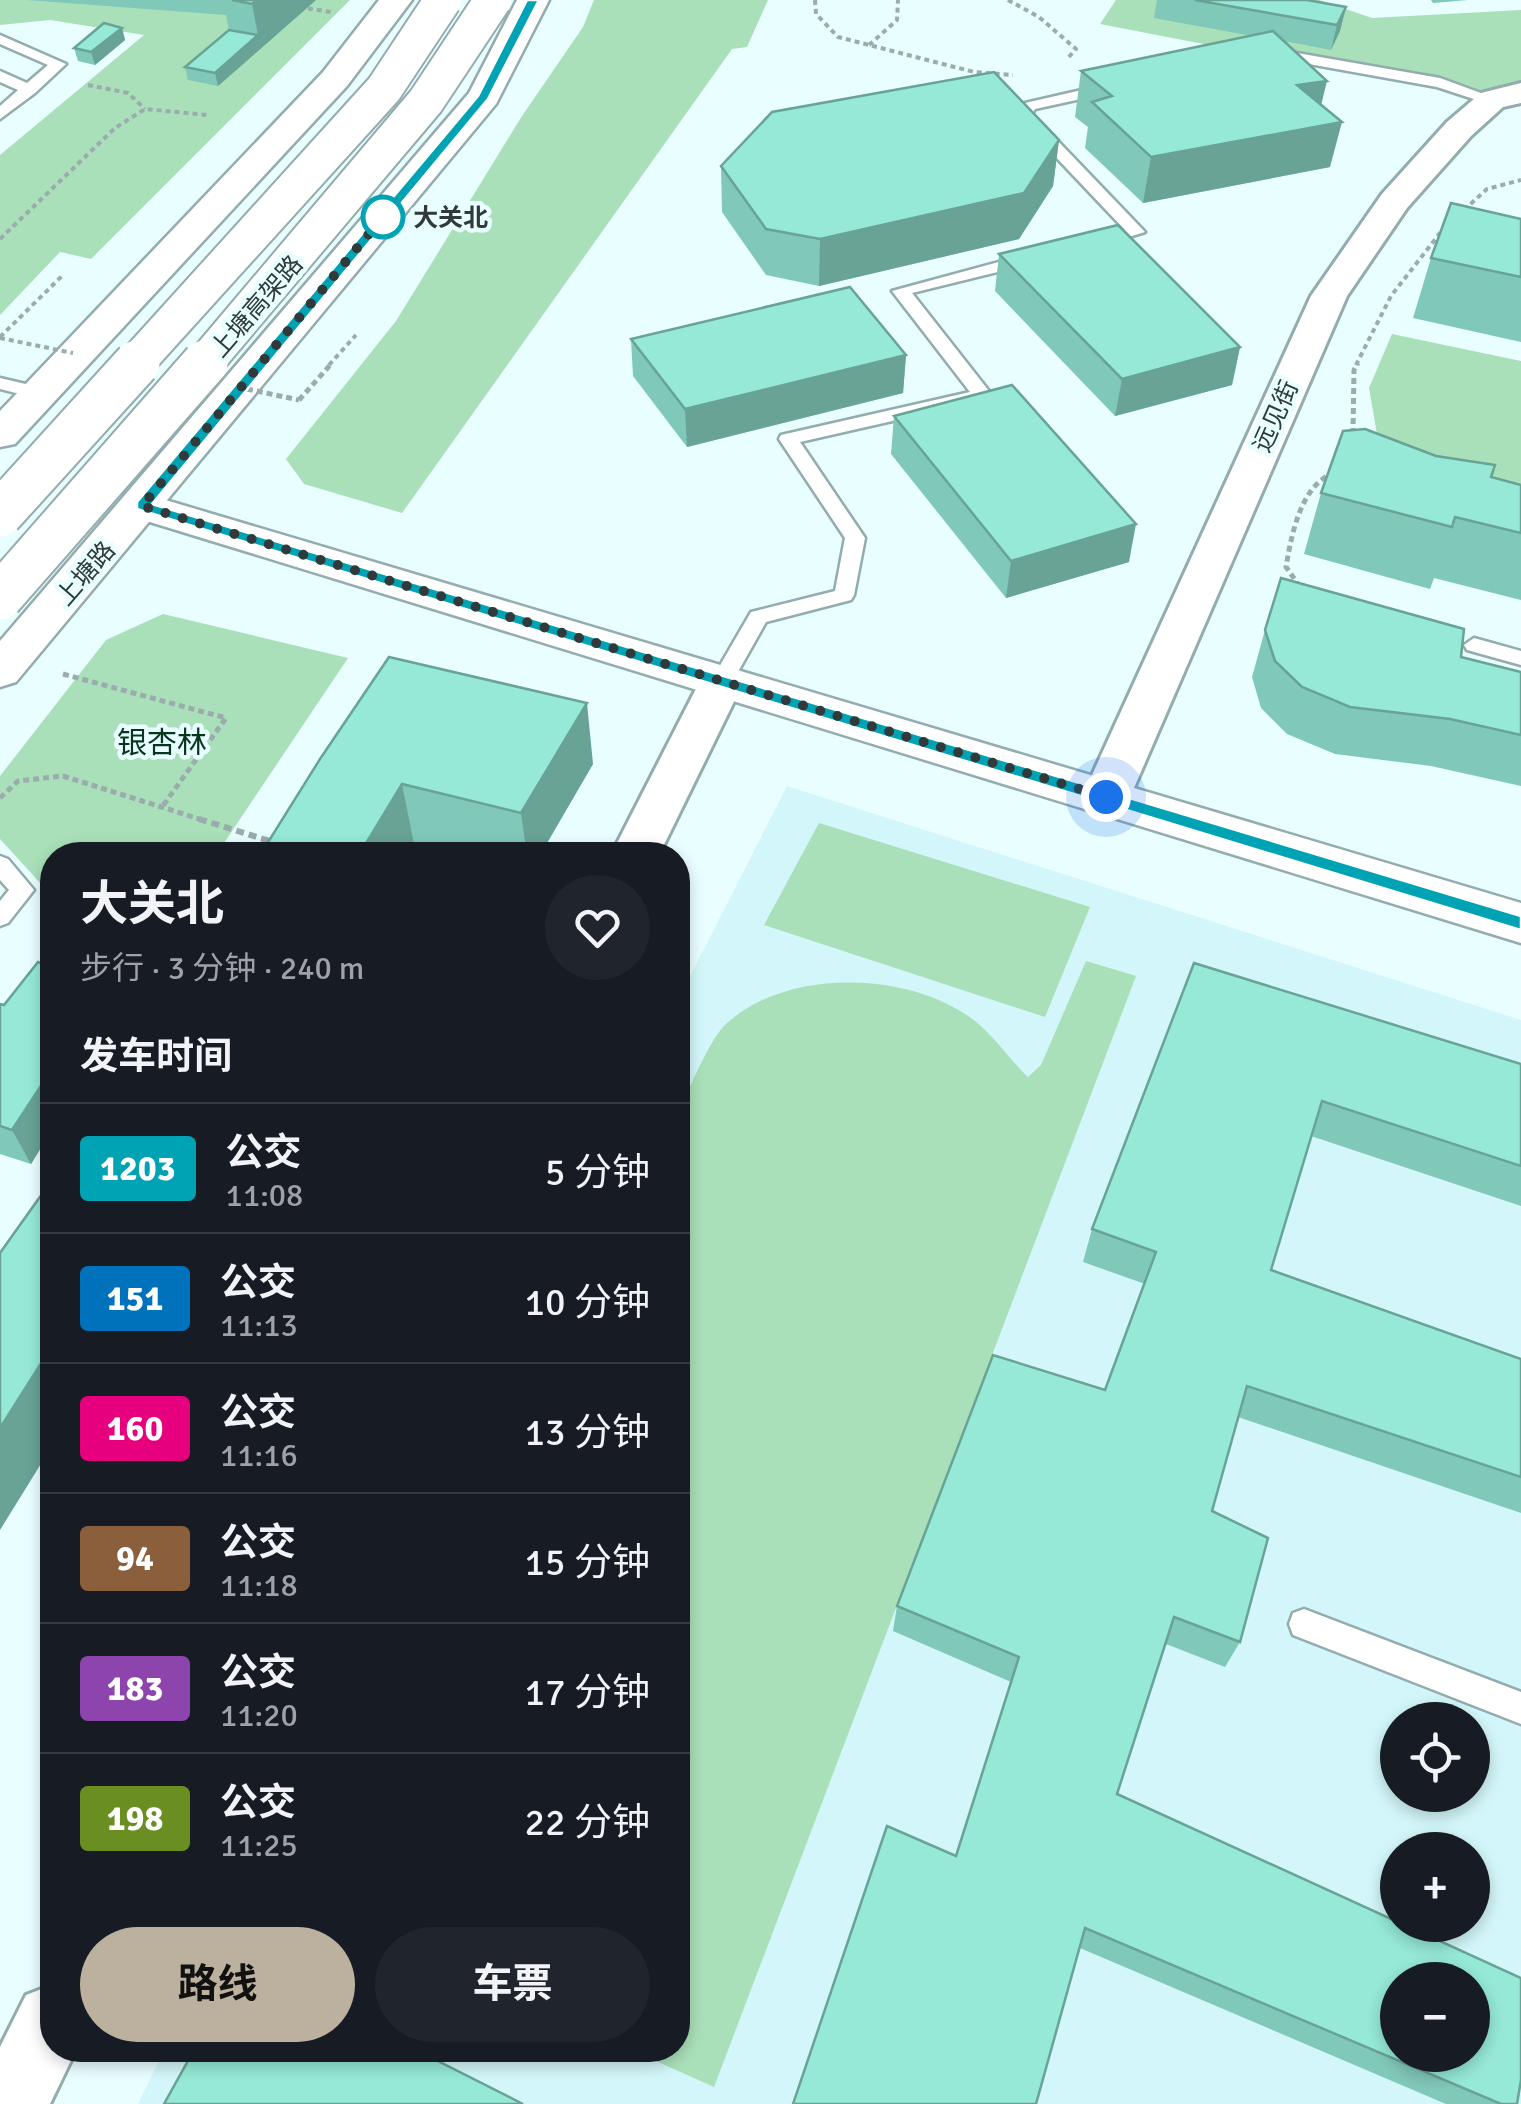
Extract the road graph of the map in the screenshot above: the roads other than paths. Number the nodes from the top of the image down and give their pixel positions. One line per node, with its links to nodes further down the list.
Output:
1 (396, 0): 15 (main road)
2 (443, 0): 18 (main road, 上塘高架路, bridge)
3 (493, 0): 19 (main road, 上塘高架路, bridge)
4 (533, 0): 17 (main road, 上塘路)
5 (0, 38): 9 (lane)
6 (1245, 59): 10 (lane)
7 (0, 76): 9 (lane)
8 (1136, 83): 12 (lane)
9 (30, 90): 11 (lane)
10 (1506, 96): 24 (street, 远见街)
11 (0, 114)
12 (1082, 246)
13 (1046, 255): 23 (lane)
14 (0, 383): 15 (lane)
15 (40, 393): 16 (main road)
16 (0, 435)
17 (142, 506): 22 (main road, 上塘路); 23 (main road)
18 (0, 514)
19 (0, 597)
20 (1474, 645): 21 (lane)
21 (1521, 658)
22 (5, 665)
23 (722, 681): 24 (main road); 25 (street)
24 (1106, 797): 28 (main road)
25 (642, 842)
26 (0, 864): 27 (lane)
27 (0, 917)
28 (1521, 922)
29 (1304, 1624): 30 (lane)
30 (1521, 1708)
31 (40, 2045): 32 (street)
32 (11, 2104)

